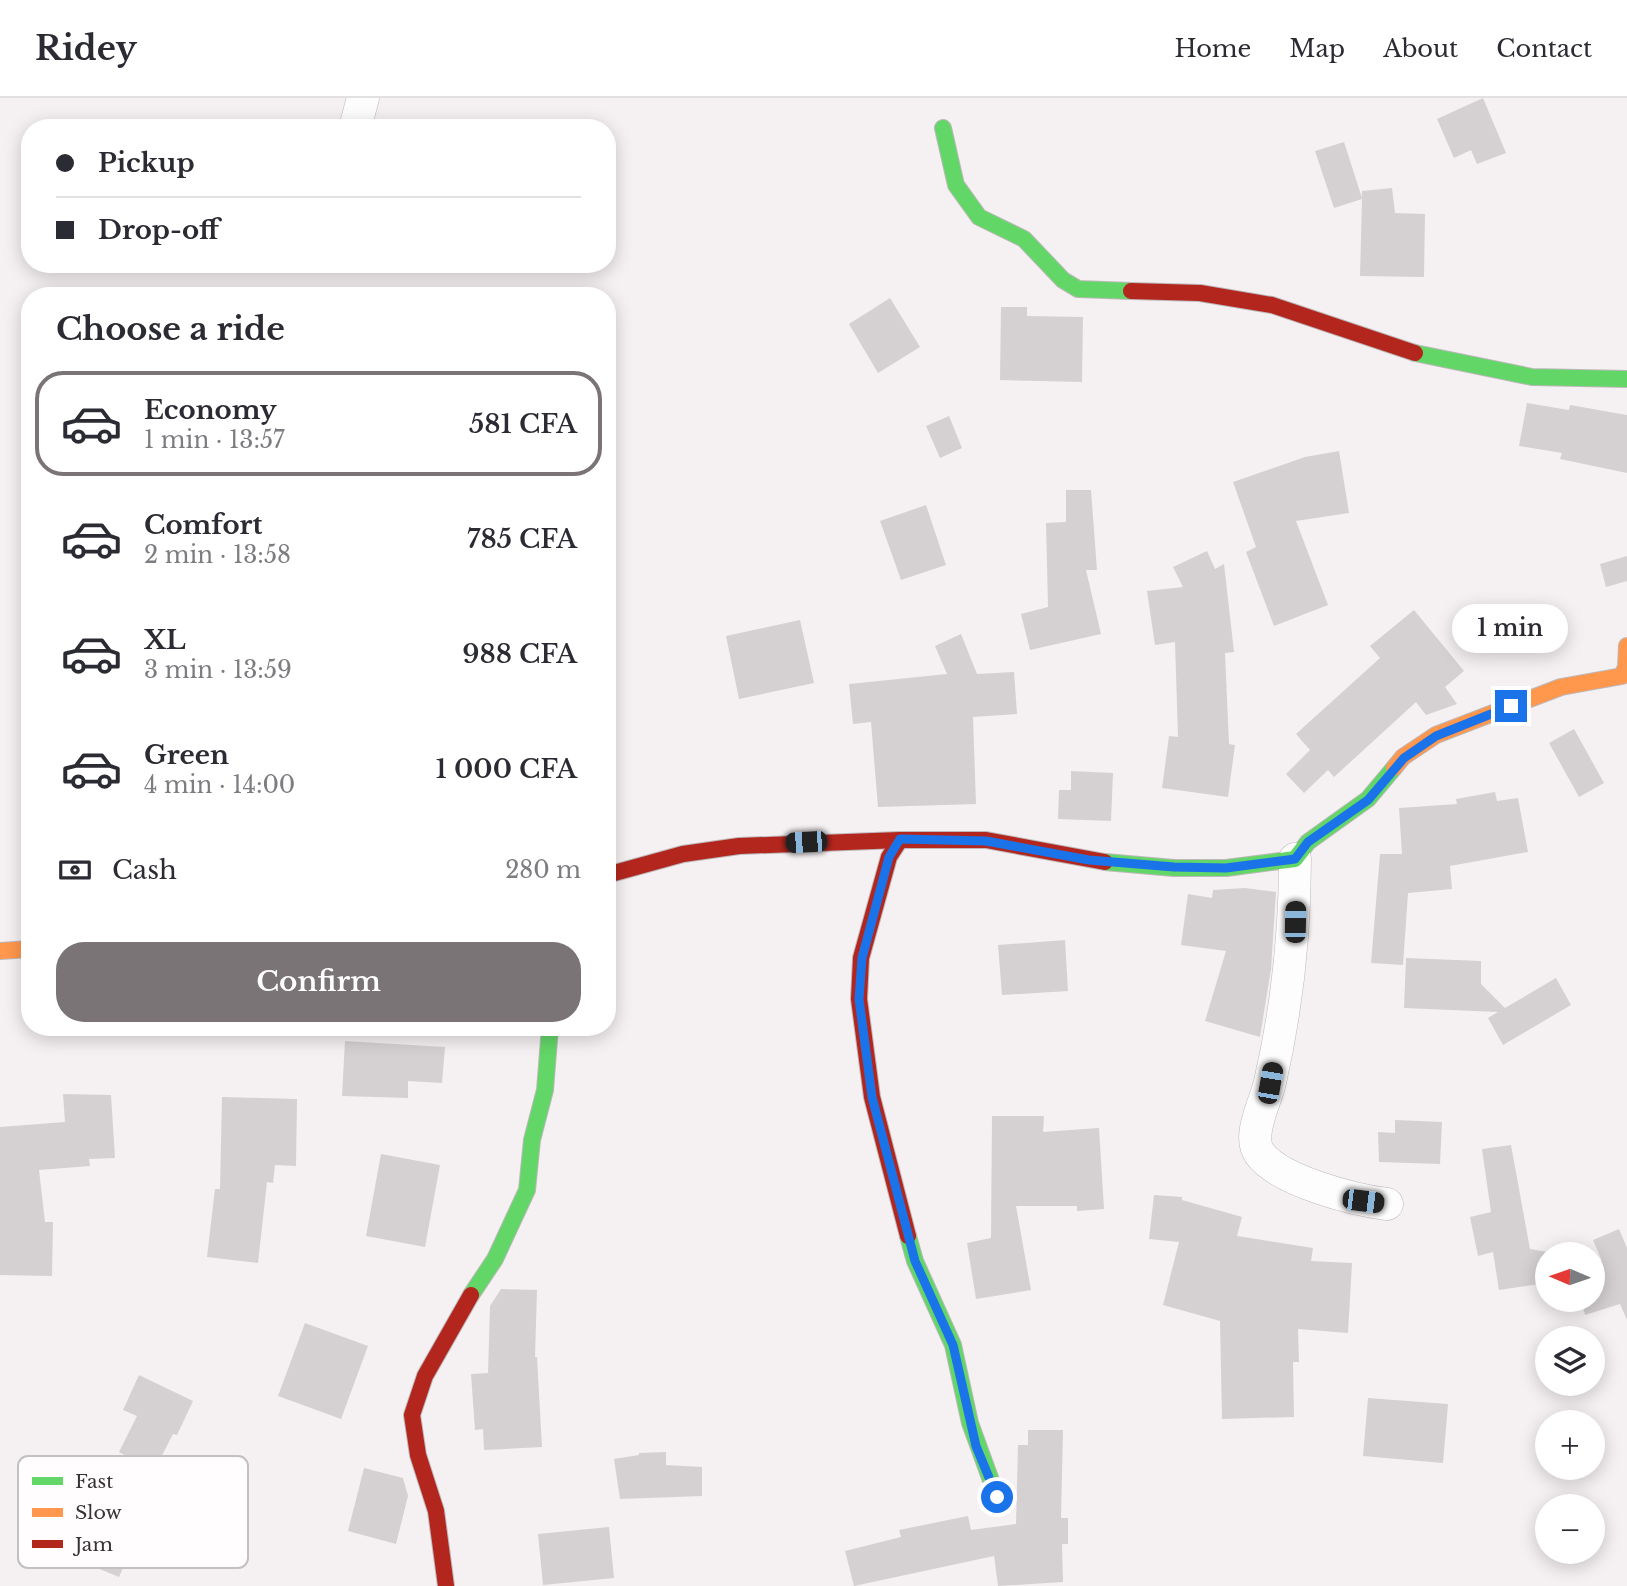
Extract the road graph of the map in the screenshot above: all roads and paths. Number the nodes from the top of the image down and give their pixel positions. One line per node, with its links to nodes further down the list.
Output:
1 (363, 98): 2 (street)
2 (357, 119)
3 (943, 128): 4 (street)
4 (1627, 379)
5 (1627, 646): 7 (street)
6 (900, 839): 7 (street); 8 (street); 13 (street)
7 (1295, 859): 12 (street)
8 (616, 873)
9 (21, 950): 10 (street)
10 (0, 951)
11 (549, 1036): 14 (street)
12 (1387, 1204)
13 (997, 1497)
14 (446, 1586)

